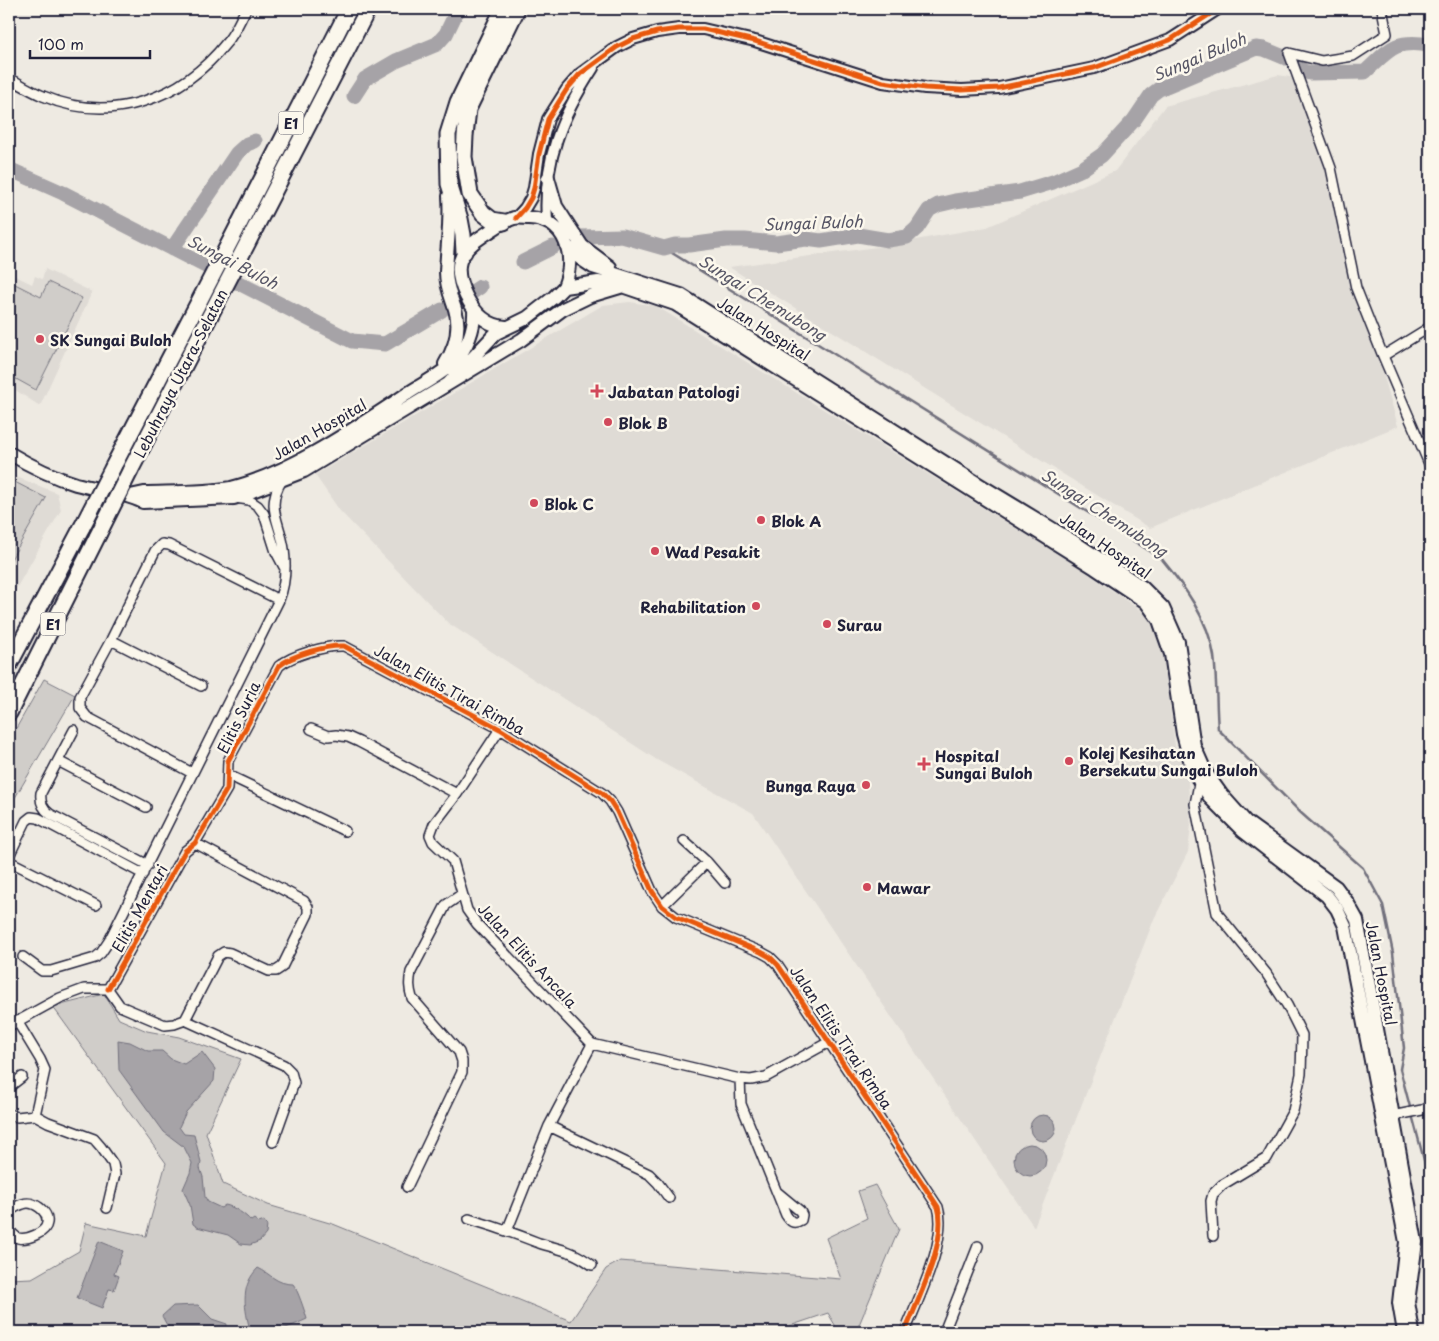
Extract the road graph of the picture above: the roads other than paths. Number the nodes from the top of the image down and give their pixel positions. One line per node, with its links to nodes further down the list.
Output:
1 (246, 9): 9 (street)
2 (349, 9): 35 (highway, Lebuhraya Utara–Selatan / E1, bridge)
3 (368, 9): 37 (highway, Lebuhraya Utara–Selatan / E1, bridge)
4 (503, 9): 11 (highway)
5 (517, 9): 12 (highway)
6 (1218, 9): 8 (street)
7 (1382, 9): 23 (street)
8 (596, 63): 10 (street); 12 (street)
9 (9, 78)
10 (548, 178): 13 (street); 16 (main road)
11 (449, 184): 15 (highway); 24 (main road)
12 (510, 220): 13 (main road); 15 (main road)
13 (546, 221): 14 (main road)
14 (568, 247): 16 (main road, Jalan Hospital); 17 (main road)
15 (464, 252): 19 (main road)
16 (624, 281): 17 (main road, Jalan Hospital); 22 (main road, Jalan Hospital); 44 (main road, Jalan Hospital)
17 (564, 286): 18 (main road, Jalan Hospital)
18 (554, 297): 20 (main road, Jalan Hospital); 22 (main road)
19 (474, 310): 20 (main road); 24 (main road, Jalan Hospital)
20 (506, 327): 25 (main road, Jalan Hospital)
21 (1430, 328): 23 (street)
22 (535, 329): 25 (main road, Jalan Hospital)
23 (1383, 356): 27 (street)
24 (440, 372): 29 (main road, Jalan Hospital)
25 (448, 384): 28 (main road, Jalan Hospital)
26 (9, 453): 29 (main road, Jalan Hospital)
27 (1430, 466)
28 (282, 480): 30 (main road, Jalan Hospital); 31 (street)
29 (130, 496): 30 (main road, Jalan Hospital)
30 (234, 498): 31 (street)
31 (284, 567): 32 (street)
32 (279, 600): 33 (street); 42 (street)
33 (111, 640): 36 (street); 42 (street)
34 (344, 646): 38 (street, Jalan Elitis Tirai Rimba); 43 (street, Elitis Suria)
35 (9, 664)
36 (201, 686)
37 (9, 713)
38 (500, 728): 45 (street, Jalan Elitis Ancala); 58 (street, Jalan Elitis Tirai Rimba)
39 (311, 729): 45 (street)
40 (74, 730): 41 (street)
41 (58, 761): 46 (street); 53 (street)
42 (192, 773): 53 (street)
43 (228, 775): 47 (street); 49 (street, Elitis Suria)
44 (1203, 777): 71 (main road, Jalan Hospital); 82 (street)
45 (457, 794): 56 (street, Jalan Elitis Ancala)
46 (146, 807)
47 (345, 831)
48 (684, 841): 52 (street)
49 (195, 843): 60 (street, Elitis Mentari); 61 (street)
50 (9, 856): 54 (street)
51 (9, 860): 57 (street)
52 (707, 862): 55 (street); 58 (street)
53 (148, 864): 54 (street)
54 (144, 874): 59 (street)
55 (725, 884)
56 (462, 894): 64 (street, Jalan Elitis Ancala); 74 (street)
57 (96, 905)
58 (662, 906): 63 (street, Jalan Elitis Tirai Rimba)
59 (22, 957)
60 (108, 989): 61 (street); 62 (street)
61 (186, 1020): 73 (street)
62 (13, 1024): 70 (street)
63 (829, 1042): 66 (street); 86 (street, Jalan Elitis Tirai Rimba)
64 (592, 1044): 66 (street); 72 (street)
65 (22, 1076): 67 (street)
66 (740, 1079): 75 (street)
67 (9, 1087)
68 (1426, 1108): 71 (street)
69 (9, 1114): 70 (street)
70 (35, 1115): 77 (street)
71 (1392, 1116): 85 (main road, Jalan Hospital)
72 (548, 1126): 76 (street); 81 (street)
73 (273, 1142)
74 (407, 1186)
75 (778, 1192)
76 (669, 1198)
77 (107, 1208)
78 (9, 1211): 80 (street)
79 (470, 1219): 81 (street)
80 (9, 1230)
81 (507, 1231): 84 (street)
82 (1213, 1236)
83 (978, 1246): 87 (street)
84 (592, 1265)
85 (1404, 1302): 88 (main road, Jalan Hospital); 89 (main road, Jalan Hospital)
86 (906, 1332)
87 (944, 1332)
88 (1404, 1332)
89 (1413, 1332)

